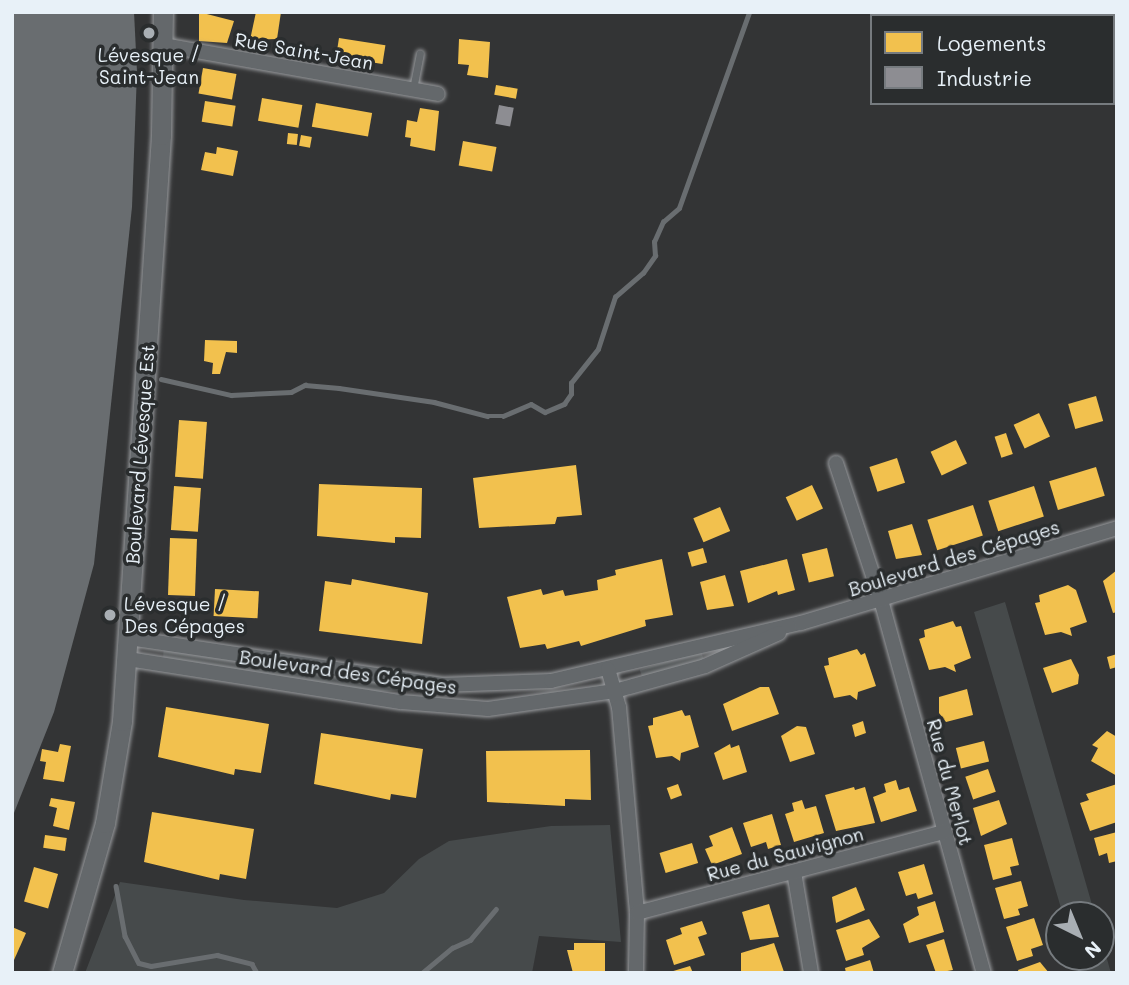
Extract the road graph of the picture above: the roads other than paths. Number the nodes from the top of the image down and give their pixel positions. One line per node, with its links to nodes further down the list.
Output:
1 (163, 12): 2 (street, Boulevard Lévesque Est)
2 (163, 45): 4 (street, Rue Saint-Jean); 10 (street, Boulevard Lévesque Est)
3 (420, 54): 4 (lane)
4 (413, 90): 5 (street, Rue Saint-Jean)
5 (438, 94)
6 (836, 463): 8 (street, Rue du Merlot)
7 (1117, 528): 8 (street, Boulevard des Cépages)
8 (881, 600): 9 (street, Boulevard des Cépages); 14 (street, Rue du Merlot)
9 (801, 623): 12 (street, Boulevard des Cépages); 13 (street, Boulevard des Cépages)
10 (129, 638): 11 (street, Boulevard Lévesque Est); 12 (street, Boulevard des Cépages)
11 (128, 659): 13 (street, Boulevard des Cépages); 17 (street, Boulevard Lévesque Est)
12 (608, 669): 13 (street)
13 (614, 691): 16 (street)
14 (944, 832): 15 (street, Rue du Sauvignon); 20 (street, Rue du Merlot)
15 (794, 872): 16 (street, Rue du Sauvignon); 19 (street)
16 (637, 913): 18 (street)
17 (62, 973)
18 (636, 973)
19 (811, 973)
20 (984, 973)

